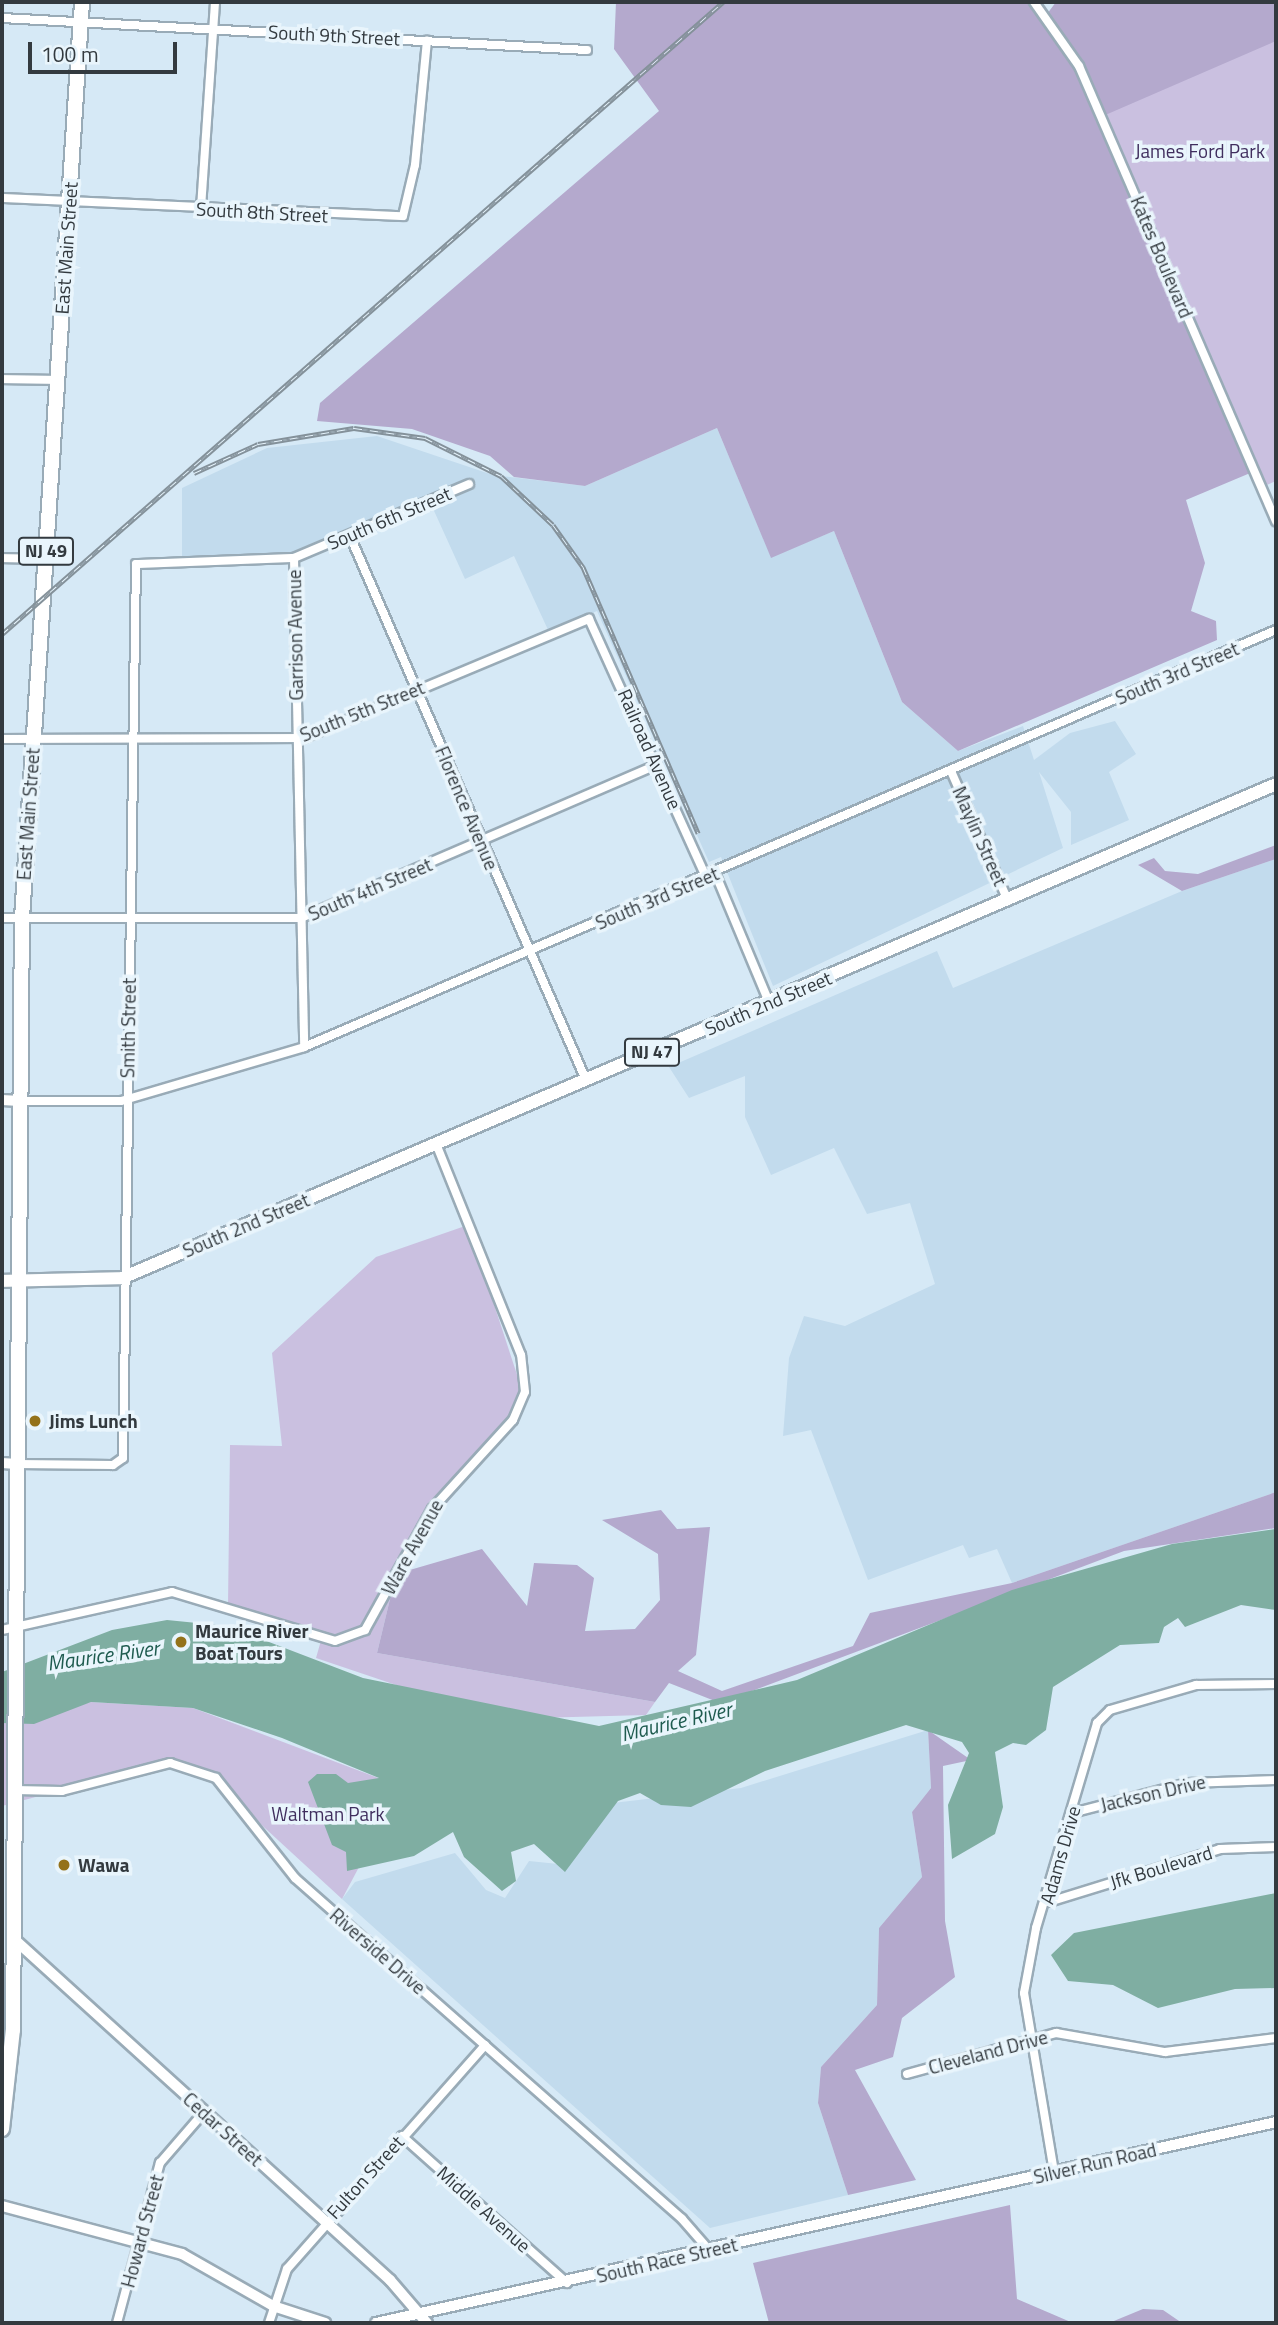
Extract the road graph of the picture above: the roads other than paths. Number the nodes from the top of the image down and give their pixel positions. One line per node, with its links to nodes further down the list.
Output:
1 (82, 2): 5 (highway, East Main Street / NJ 49)
2 (215, 2): 6 (street)
3 (1034, 2): 15 (street, Kates Boulevard)
4 (2, 18): 5 (street, South 9th Street)
5 (81, 20): 6 (street, South 9th Street); 10 (highway, East Main Street / NJ 49)
6 (213, 28): 7 (street, South 9th Street); 11 (street)
7 (427, 41): 8 (street, South 9th Street); 11 (street, South 8th Street)
8 (587, 50)
9 (2, 198): 10 (street, South 8th Street)
10 (69, 200): 11 (street, South 8th Street); 13 (highway, East Main Street / NJ 49)
11 (201, 208)
12 (2, 379): 13 (street)
13 (57, 380): 19 (highway, East Main Street / NJ 49)
14 (469, 484): 16 (street, South 6th Street)
15 (1276, 521)
16 (349, 536): 18 (street, South 6th Street); 23 (street, Florence Avenue)
17 (2, 558): 19 (street)
18 (294, 558): 20 (street, South 6th Street); 26 (street, Garrison Avenue)
19 (46, 559): 25 (highway, East Main Street / NJ 49)
20 (133, 598): 27 (street, Smith Street)
21 (593, 622): 23 (street, South 5th Street); 28 (street, Railroad Avenue)
22 (1276, 630): 29 (street, South 3rd Street)
23 (416, 690): 26 (street, South 5th Street); 31 (street, Florence Avenue)
24 (2, 739): 25 (street, South 5th Street)
25 (33, 739): 27 (street, South 5th Street); 36 (highway, East Main Street / NJ 49)
26 (296, 739): 27 (street, South 5th Street); 37 (street, Garrison Avenue)
27 (131, 740): 38 (street, Smith Street)
28 (657, 765): 31 (street, South 4th Street); 33 (street, Railroad Avenue)
29 (951, 771): 32 (street, South 3rd Street); 34 (street, Maylin Street)
30 (1276, 784): 34 (main road, South 2nd Street / NJ 47)
31 (482, 841): 37 (street, South 4th Street); 39 (street, Florence Avenue)
32 (715, 873): 33 (street, South 3rd Street); 40 (street)
33 (706, 877): 39 (street, South 3rd Street)
34 (1008, 901): 40 (main road, South 2nd Street / NJ 47)
35 (2, 918): 36 (street, South 4th Street)
36 (22, 918): 38 (street, South 4th Street); 45 (highway, East Main Street / NJ 49)
37 (301, 918): 38 (street, South 4th Street); 41 (street, Garrison Avenue)
38 (130, 919): 43 (street, Smith Street)
39 (529, 951): 41 (street, South 3rd Street); 42 (street, Florence Avenue)
40 (769, 1002): 42 (main road, South 2nd Street / NJ 47)
41 (304, 1047): 43 (street, South 3rd Street)
42 (586, 1080): 46 (main road, South 2nd Street / NJ 47)
43 (127, 1099): 45 (street, South 3rd Street); 47 (street, Smith Street)
44 (2, 1100): 45 (main road)
45 (20, 1101): 49 (highway, East Main Street / NJ 49)
46 (436, 1144): 47 (main road, South 2nd Street / NJ 47); 52 (street, Ware Avenue)
47 (126, 1276): 49 (main road, South 2nd Street / NJ 47); 51 (street, Smith Street)
48 (2, 1281): 49 (main road, NJ 47)
49 (19, 1281): 51 (highway, East Main Street / NJ 49)
50 (2, 1463): 51 (main road)
51 (17, 1464): 52 (highway, East Main Street / NJ 49)
52 (9, 1629): 55 (highway, NJ 49)
53 (1276, 1684): 56 (street, Adams Drive)
54 (1276, 1780): 56 (street, Jackson Drive)
55 (15, 1790): 57 (highway, NJ 49); 63 (street, Riverside Drive)
56 (1072, 1812): 59 (street, Adams Drive)
57 (8, 1831): 60 (highway, NJ 49)
58 (1276, 1847): 59 (street, Jfk Boulevard)
59 (1049, 1902): 62 (street, Adams Drive)
60 (14, 1939): 65 (main road, Cedar Street); 67 (highway, NJ 49)
61 (1276, 2038): 62 (street, Cleveland Drive)
62 (1028, 2040): 64 (street, Cleveland Drive); 69 (street, Adams Drive)
63 (485, 2045): 68 (street, Fulton Street); 74 (street, Riverside Drive)
64 (907, 2074)
65 (204, 2112): 72 (main road, Cedar Street); 73 (street, Howard Street)
66 (1276, 2122): 69 (main road, Silver Run Road)
67 (2, 2130)
68 (402, 2136): 72 (street, Fulton Street); 75 (street, Middle Avenue)
69 (1054, 2172): 70 (main road, Silver Run Road)
70 (913, 2203): 74 (main road, South Race Street)
71 (2, 2206): 73 (main road)
72 (325, 2222): 76 (street, Fulton Street); 77 (main road, Cedar Street)
73 (139, 2241): 76 (main road); 78 (street, Howard Street)
74 (709, 2250): 75 (main road, South Race Street)
75 (567, 2283): 77 (main road, South Race Street)
76 (274, 2306): 79 (street, Fulton Street); 80 (main road)
77 (424, 2319): 81 (main road, South Race Street)
78 (117, 2323)
79 (269, 2323)
80 (325, 2323)
81 (376, 2323)

